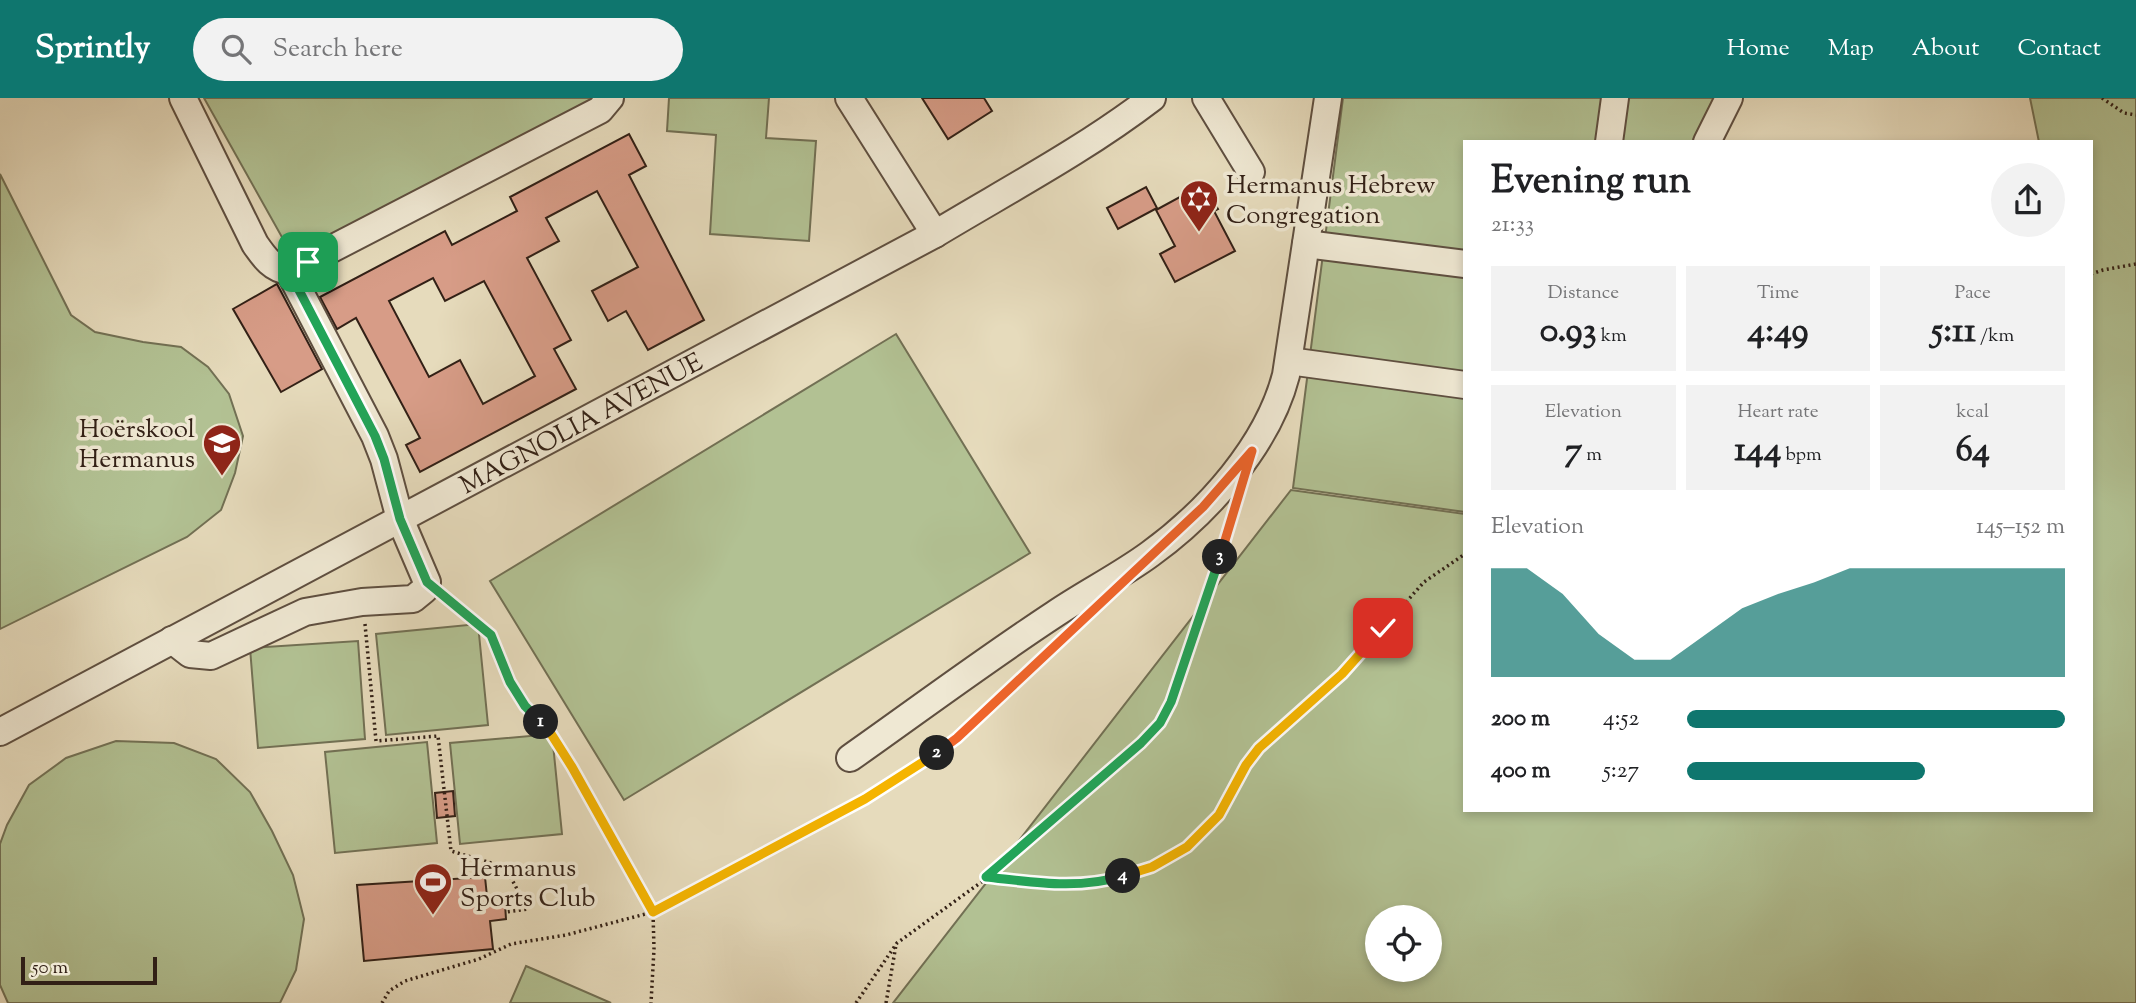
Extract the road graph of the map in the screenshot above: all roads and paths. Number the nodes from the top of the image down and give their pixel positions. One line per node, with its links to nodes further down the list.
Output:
1 (183, 98): 18 (street)
2 (610, 98): 18 (street)
3 (849, 98): 14 (street)
4 (1152, 98): 14 (street, MAGNOLIA AVENUE)
5 (1206, 98): 13 (street)
6 (1328, 98): 15 (street)
7 (1615, 98): 11 (street)
8 (1729, 98): 12 (street)
9 (2102, 98): 10 (path)
10 (2136, 116)
11 (1609, 140)
12 (1708, 140)
13 (1251, 172)
14 (935, 234): 23 (street, MAGNOLIA AVENUE)
15 (1306, 244): 16 (street); 20 (street)
16 (1463, 264)
17 (2136, 264): 19 (path)
18 (289, 271): 23 (street)
19 (2093, 273)
20 (1289, 361): 21 (street); 30 (street)
21 (1463, 385)
22 (1236, 505): 31 (path)
23 (400, 519): 25 (street); 28 (street, MAGNOLIA AVENUE)
24 (1463, 555): 31 (path)
25 (427, 582): 26 (street); 33 (path)
26 (362, 601): 28 (street); 32 (path)
27 (1069, 631): 33 (path)
28 (172, 640): 29 (street, MAGNOLIA AVENUE)
29 (0, 732)
30 (850, 758)
31 (986, 877): 34 (path)
32 (506, 912)
33 (653, 912): 35 (path); 36 (path)
34 (897, 943): 37 (path); 38 (path)
35 (382, 1003)
36 (651, 1003)
37 (856, 1003)
38 (886, 1003)

